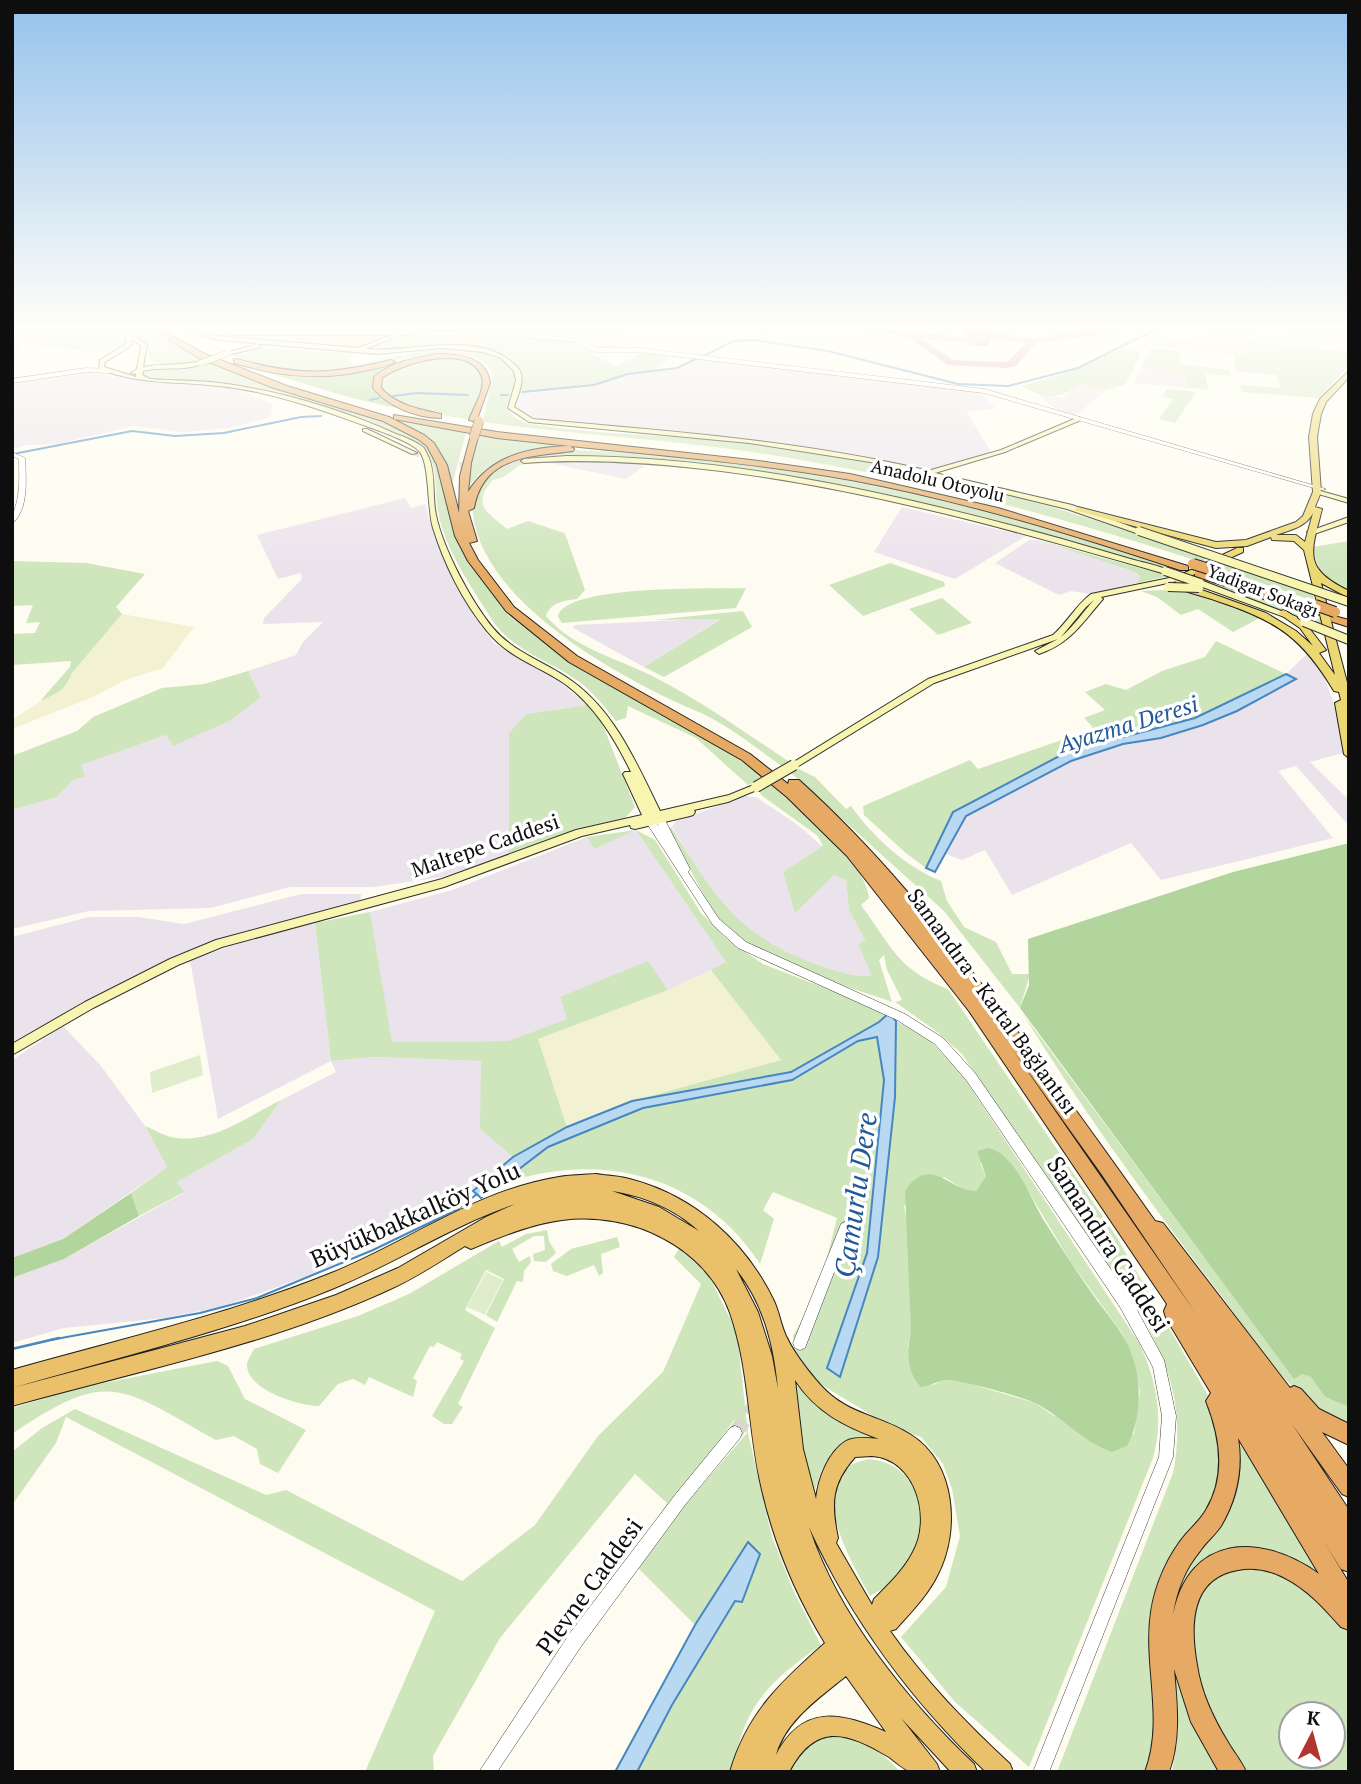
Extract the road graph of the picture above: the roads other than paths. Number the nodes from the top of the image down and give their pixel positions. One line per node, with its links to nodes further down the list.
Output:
1 (307, 408): 16 (main road)
2 (312, 408): 49 (main road)
3 (349, 408): 30 (highway)
4 (362, 408): 20 (highway, Anadolu Otoyolu)
5 (384, 408): 15 (highway, Anadolu Otoyolu)
6 (411, 408): 15 (highway)
7 (479, 408): 14 (highway)
8 (481, 408): 14 (highway)
9 (512, 408): 21 (main road)
10 (1041, 408): 13 (street)
11 (1320, 408): 23 (main road)
12 (1327, 408): 23 (main road)
13 (1079, 419): 19 (main road); 23 (street)
14 (476, 420): 30 (highway, bridge)
15 (571, 437): 34 (highway, Anadolu Otoyolu)
16 (414, 453)
17 (14, 454): 27 (street)
18 (524, 461): 34 (main road, Yadigar Sokağı, bridge)
19 (952, 466): 21 (main road); 22 (main road)
20 (804, 469): 30 (highway); 34 (highway, Anadolu Otoyolu)
21 (931, 472): 22 (main road)
22 (958, 479): 25 (main road)
23 (1320, 490): 24 (main road); 28 (main road); 29 (main road)
24 (1349, 501)
25 (1078, 510): 29 (main road); 37 (main road, bridge)
26 (1349, 519): 28 (main road)
27 (12, 522)
28 (1311, 532): 32 (main road)
29 (1268, 536): 31 (main road)
30 (470, 546): 51 (highway, Samandıra - Kartal Bağlantısı); 52 (highway, Samandıra - Kartal Bağlantısı)
31 (1241, 549): 32 (main road); 34 (main road)
32 (1308, 549): 33 (main road)
33 (1315, 574): 35 (main road); 46 (main road)
34 (1195, 575): 36 (main road); 36 (main road, bridge); 38 (main road, Yadigar Sokağı); 39 (highway, Anadolu Otoyolu); 46 (main road)
35 (1349, 595)
36 (1096, 597): 43 (main road); 44 (main road)
37 (1349, 602)
38 (1283, 613): 42 (main road, Yadigar Sokağı, bridge); 46 (main road)
39 (1335, 616): 40 (highway, Anadolu Otoyolu); 41 (highway, Anadolu Otoyolu)
40 (1349, 617)
41 (1349, 624)
42 (1349, 640)
43 (1021, 650): 44 (main road); 45 (main road)
44 (1033, 653): 45 (main road)
45 (985, 664): 49 (main road, Maltepe Caddesi, bridge)
46 (1344, 691): 47 (main road); 48 (main road)
47 (1349, 711)
48 (1349, 754)
49 (653, 817): 50 (main road, Maltepe Caddesi); 76 (street, Samandıra Caddesi)
50 (12, 1050)
51 (1082, 1131): 58 (highway); 64 (highway, Samandıra - Kartal Bağlantısı)
52 (1080, 1159): 55 (highway); 65 (highway, Samandıra - Kartal Bağlantısı)
53 (845, 1228): 57 (street)
54 (438, 1255): 60 (highway, Büyükbakkalköy Yolu); 73 (highway); 74 (highway, Büyükbakkalköy Yolu)
55 (1182, 1326): 67 (highway); 77 (highway)
56 (779, 1341): 59 (highway, Büyükbakkalköy Yolu); 66 (highway, Büyükbakkalköy Yolu); 66 (highway)
57 (800, 1343)
58 (1253, 1352): 62 (highway); 63 (highway)
59 (12, 1379)
60 (12, 1397)
61 (735, 1433): 69 (street, Plevne Caddesi)
62 (1349, 1435)
63 (1349, 1487)
64 (1349, 1530)
65 (1349, 1561)
66 (834, 1562): 75 (highway, Büyükbakkalköy Yolu)
67 (1349, 1604)
68 (1349, 1619): 78 (highway)
69 (488, 1772)
70 (741, 1772): 71 (highway)
71 (760, 1772)
72 (778, 1772): 73 (highway)
73 (929, 1772)
74 (966, 1772)
75 (1002, 1772)
76 (1041, 1772)
77 (1157, 1772)
78 (1234, 1772)

